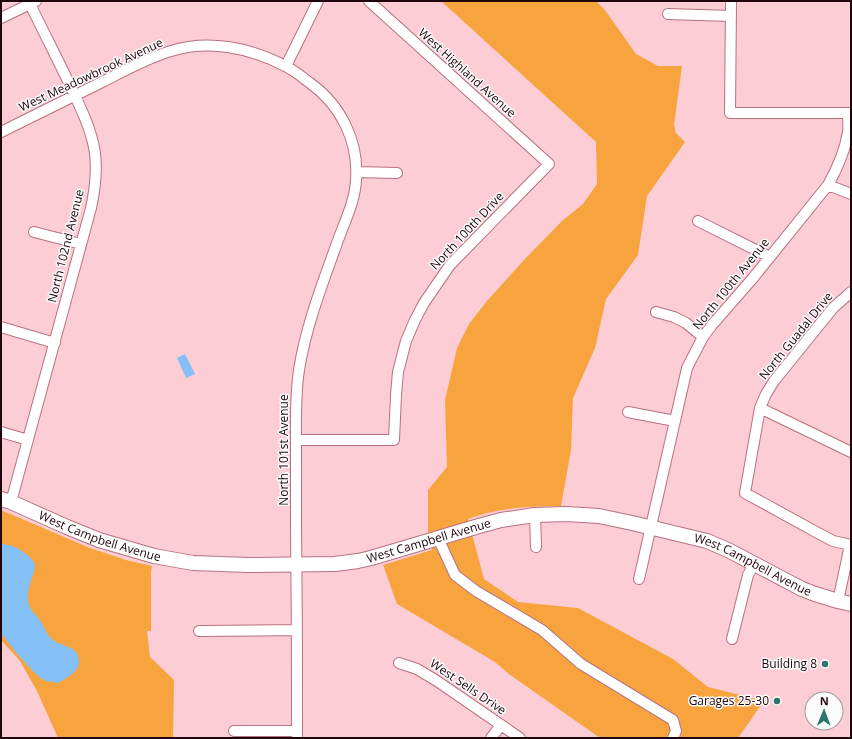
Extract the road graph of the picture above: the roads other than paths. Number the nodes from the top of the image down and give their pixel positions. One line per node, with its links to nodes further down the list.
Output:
1 (318, 1): 8 (street)
2 (369, 1): 12 (street, West Highland Avenue)
3 (731, 1): 6 (street)
4 (33, 3): 7 (street); 9 (street, North 102nd Avenue)
5 (668, 14): 6 (street)
6 (731, 16): 10 (street)
7 (1, 18)
8 (286, 66): 9 (street, West Meadowbrook Avenue); 13 (street, North 101st Avenue)
9 (75, 96): 11 (street, West Meadowbrook Avenue); 19 (street, North 102nd Avenue)
10 (850, 113): 15 (street, North 100th Avenue)
11 (1, 132)
12 (549, 164): 31 (street, North 100th Drive)
13 (357, 172): 14 (street); 31 (street, North 101st Avenue)
14 (397, 173)
15 (828, 186): 16 (street); 20 (street, North 100th Avenue)
16 (851, 194)
17 (698, 221): 20 (street)
18 (34, 232): 19 (street)
19 (81, 244): 25 (street, North 102nd Avenue)
20 (770, 257): 24 (street, North 100th Avenue)
21 (851, 292): 26 (street, North Guadal Drive)
22 (656, 312): 24 (street)
23 (1, 327): 25 (street)
24 (703, 337): 28 (street, North 100th Avenue)
25 (54, 343): 30 (street, North 102nd Avenue)
26 (760, 408): 32 (street); 37 (street, North Guadal Drive)
27 (628, 412): 28 (street)
28 (675, 421): 35 (street, North 100th Avenue)
29 (1, 432): 30 (street)
30 (28, 440): 33 (street, North 102nd Avenue)
31 (296, 440): 39 (street, North 101st Avenue)
32 (851, 452)
33 (6, 501): 39 (street, West Campbell Avenue)
34 (535, 515): 35 (street, West Campbell Avenue); 36 (street, West Campbell Avenue); 38 (street)
35 (651, 527): 40 (street, West Campbell Avenue); 41 (street, North 100th Avenue)
36 (438, 538): 39 (street, West Campbell Avenue); 50 (street)
37 (851, 545): 42 (street)
38 (536, 547)
39 (297, 564): 43 (street, North 101st Avenue)
40 (754, 564): 42 (street, West Campbell Avenue); 45 (street)
41 (640, 580)
42 (844, 603)
43 (297, 630): 44 (street); 49 (street, North 101st Avenue)
44 (199, 631)
45 (732, 639)
46 (399, 663): 47 (street, West Sells Drive)
47 (501, 725): 51 (street); 52 (street, West Sells Drive)
48 (234, 731): 49 (street)
49 (297, 734)
50 (675, 735)
51 (491, 738)
52 (520, 738)

